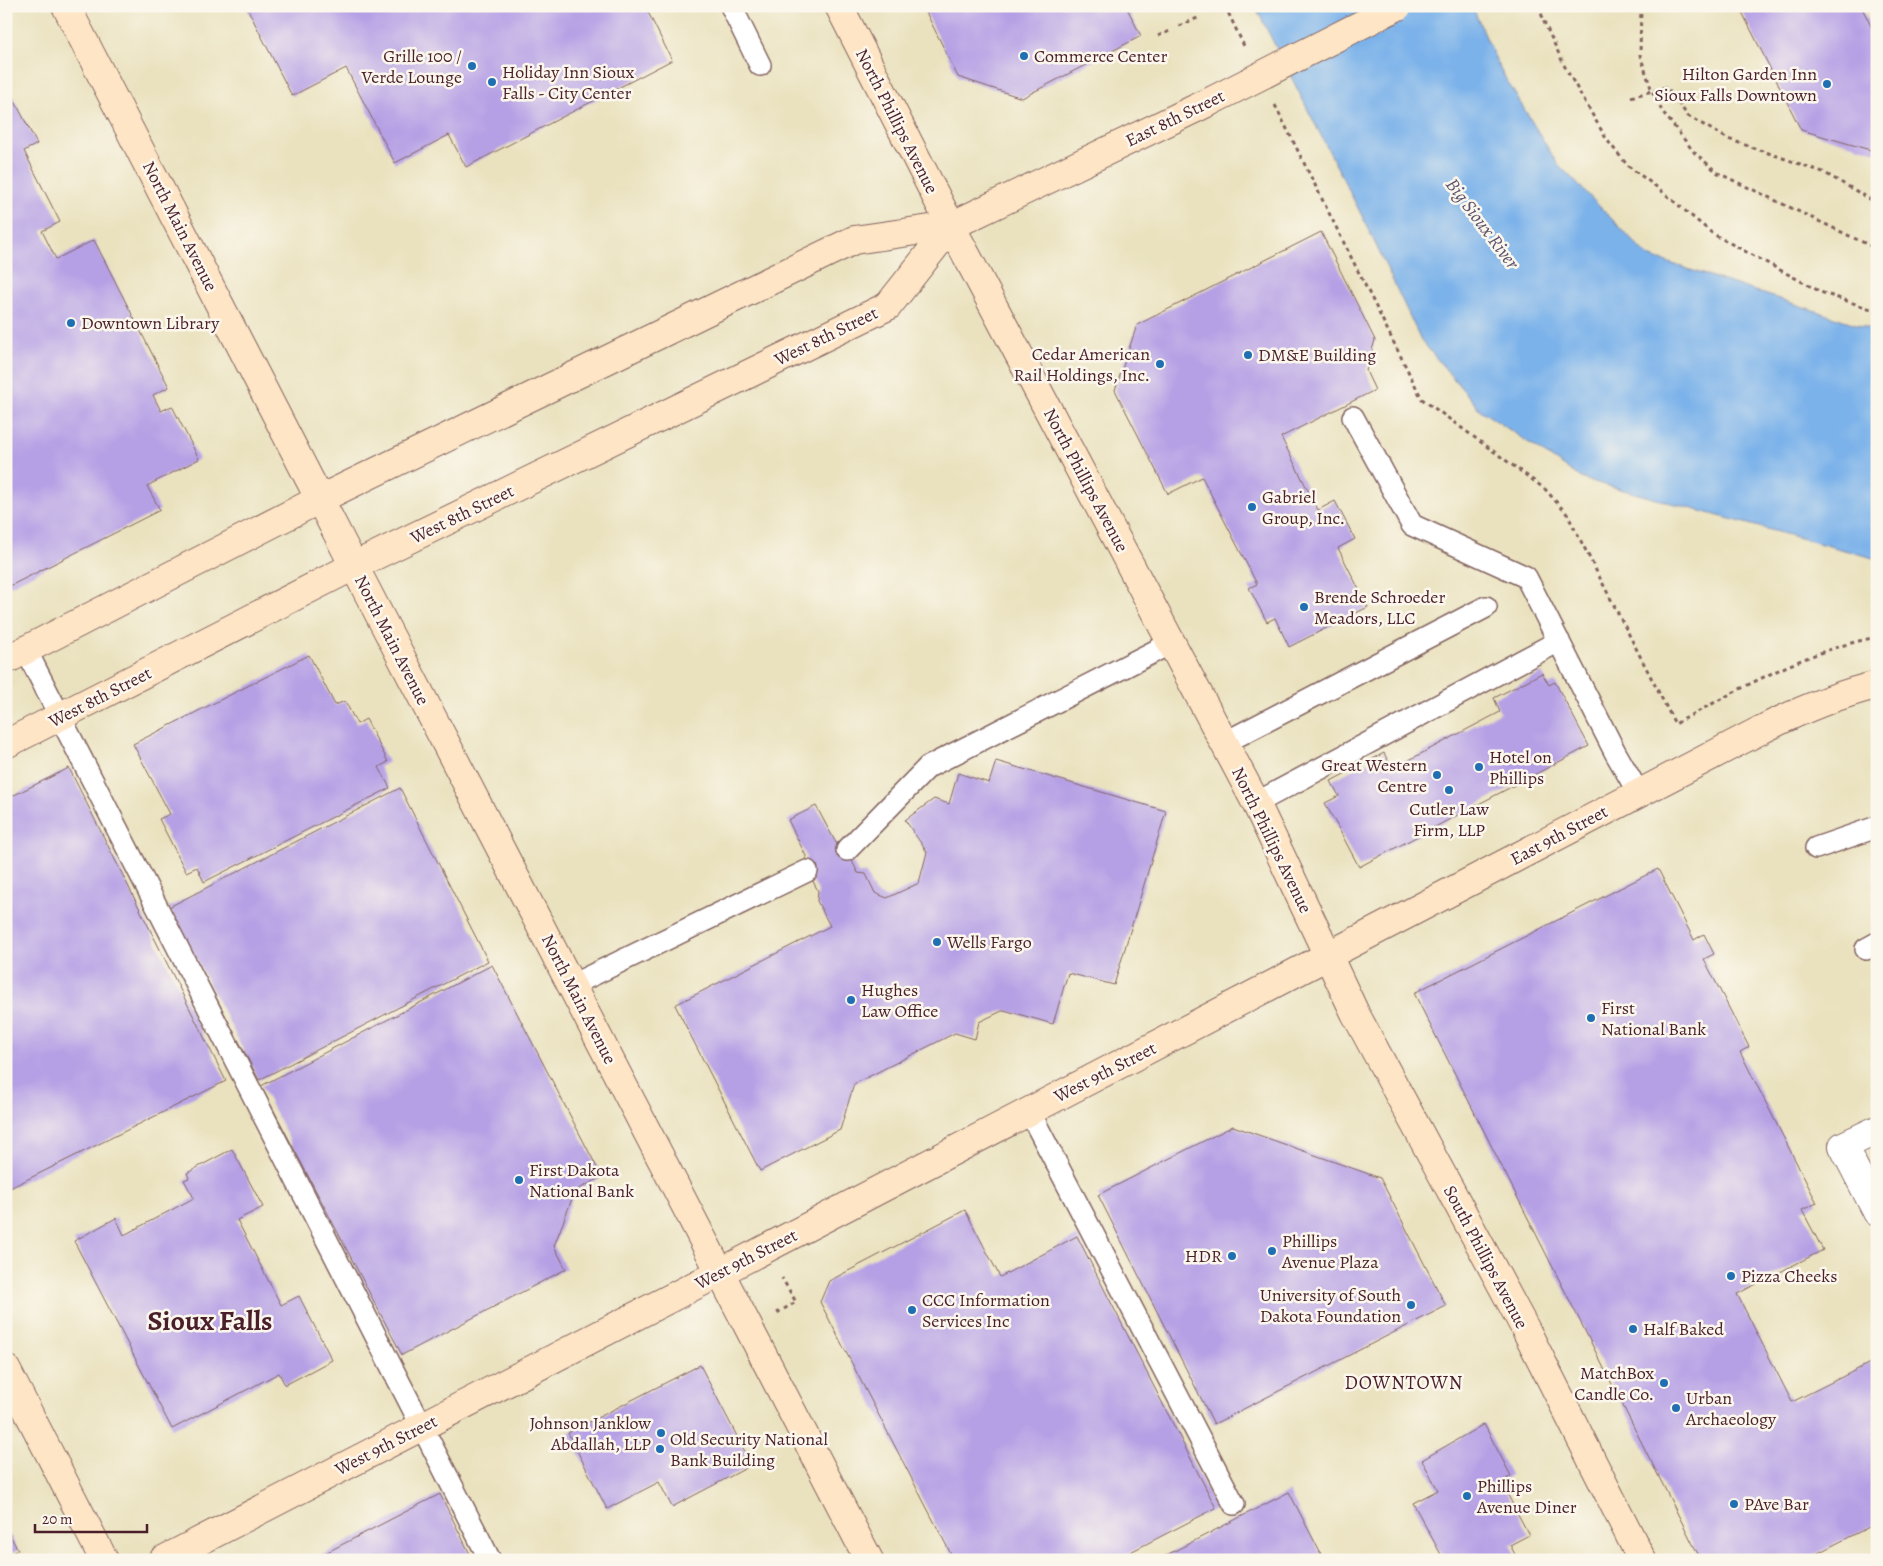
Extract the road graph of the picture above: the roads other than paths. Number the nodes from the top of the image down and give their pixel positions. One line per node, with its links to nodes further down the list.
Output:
1 (731, 6): 5 (lane)
2 (838, 6): 6 (street, North Phillips Avenue)
3 (1398, 6): 6 (street, East 8th Street, bridge)
4 (73, 8): 8 (street, North Main Avenue)
5 (760, 65)
6 (951, 226): 8 (street); 9 (street, West 8th Street); 12 (street, North Phillips Avenue)
7 (1353, 417): 11 (lane)
8 (320, 499): 9 (street, North Main Avenue); 13 (street)
9 (354, 566): 15 (street, West 8th Street); 25 (street, North Main Avenue)
10 (1486, 608): 16 (lane)
11 (1559, 641): 18 (lane); 19 (lane)
12 (1171, 643): 16 (street, North Phillips Avenue); 22 (lane)
13 (16, 655): 15 (lane)
14 (1877, 685): 18 (street, East 9th Street)
15 (60, 717): 17 (street, West 8th Street); 31 (lane)
16 (1224, 743): 19 (street, North Phillips Avenue)
17 (6, 744)
18 (1639, 794): 24 (street, East 9th Street)
19 (1256, 803): 24 (street, North Phillips Avenue)
20 (1877, 827): 21 (lane)
21 (1816, 848)
22 (847, 850)
23 (807, 871): 25 (lane)
24 (1328, 956): 26 (street, West 9th Street); 37 (street, South Phillips Avenue)
25 (572, 985): 29 (street, North Main Avenue)
26 (1029, 1111): 29 (street, West 9th Street); 32 (lane)
27 (1877, 1130): 28 (street)
28 (1877, 1212)
29 (721, 1272): 31 (street, West 9th Street); 36 (street, North Main Avenue)
30 (6, 1369): 33 (street)
31 (422, 1426): 34 (street, West 9th Street); 35 (lane)
32 (1234, 1504)
33 (104, 1560)
34 (163, 1560)
35 (490, 1560)
36 (869, 1560)
37 (1642, 1560)

